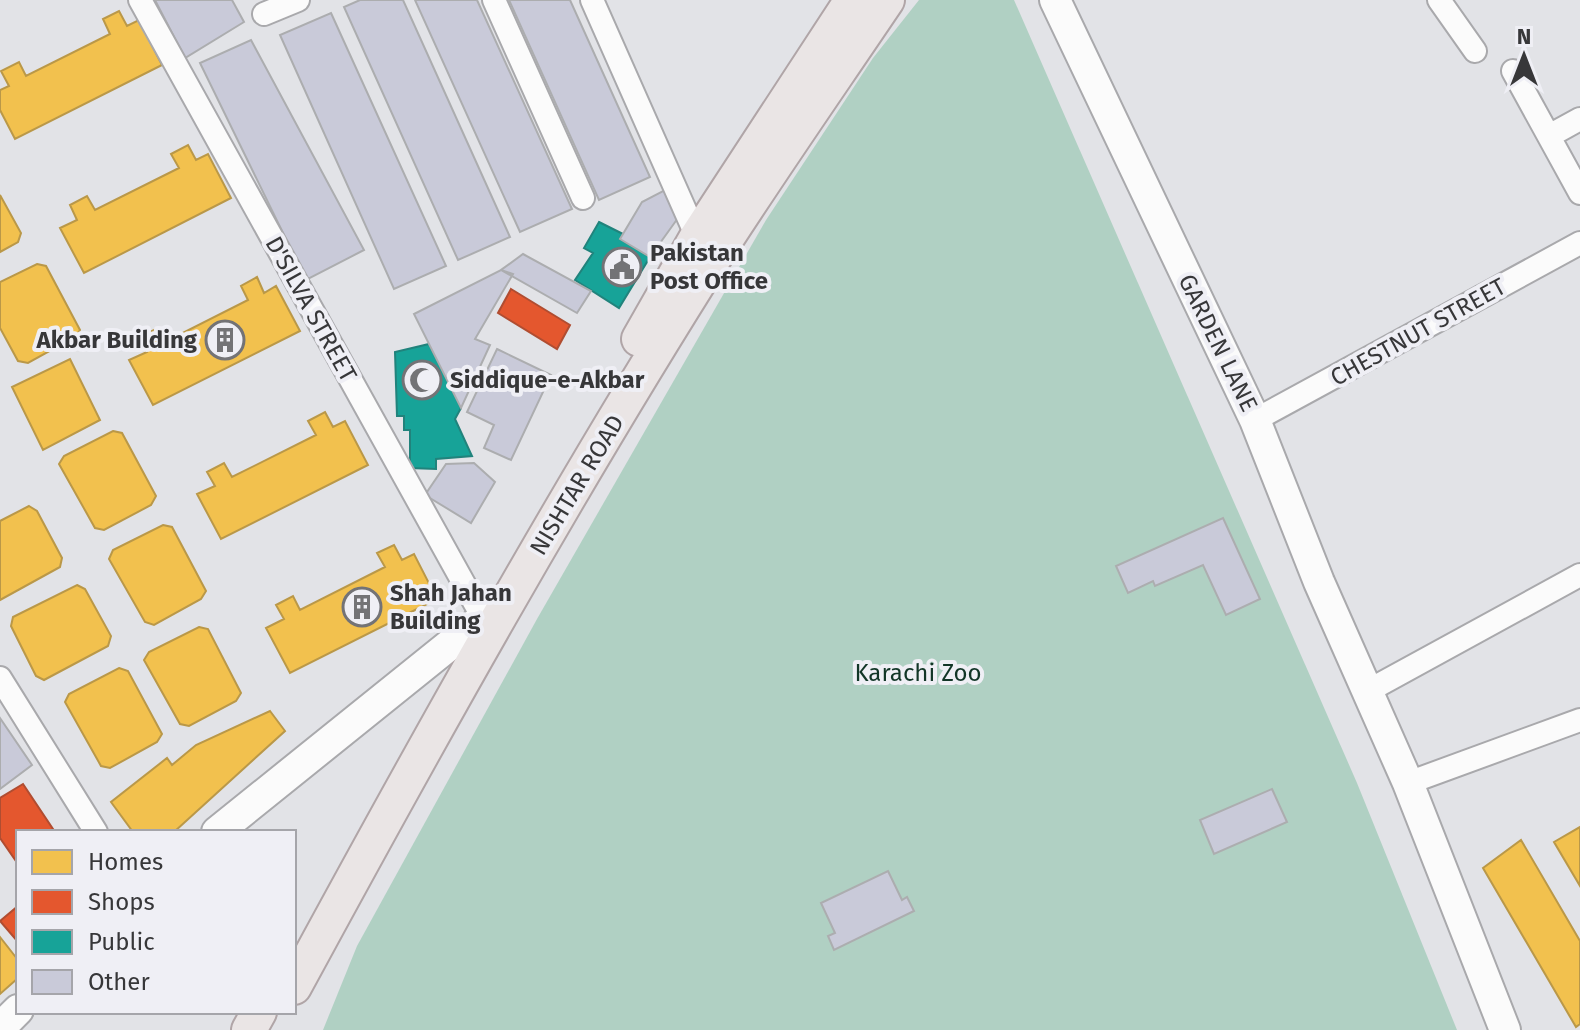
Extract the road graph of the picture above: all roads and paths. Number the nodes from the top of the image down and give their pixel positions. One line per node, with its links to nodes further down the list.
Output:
1 (140, 0): 20 (street, D'SILVA STREET)
2 (298, 0): 9 (street)
3 (494, 0): 15 (street)
4 (592, 0): 16 (street)
5 (852, 0): 16 (main road, NISHTAR ROAD)
6 (887, 0): 16 (main road, NISHTAR ROAD)
7 (1055, 0): 18 (main road, GARDEN LANE)
8 (1439, 0): 10 (street)
9 (264, 14)
10 (1475, 51)
11 (1513, 71): 13 (street)
12 (1580, 119): 13 (street)
13 (1549, 136): 14 (street)
14 (1580, 193)
15 (583, 198)
16 (708, 243): 20 (main road, NISHTAR ROAD); 28 (main road, NISHTAR ROAD)
17 (1580, 243): 18 (street, CHESTNUT STREET)
18 (1255, 420): 22 (main road, GARDEN LANE)
19 (1580, 575): 22 (street)
20 (483, 618): 26 (main road); 27 (main road, NISHTAR ROAD)
21 (0, 678): 25 (street)
22 (1366, 692): 24 (main road, GARDEN LANE)
23 (1580, 720): 24 (street)
24 (1408, 783): 31 (main road, GARDEN LANE)
25 (95, 830)
26 (219, 830)
27 (296, 945)
28 (296, 983)
29 (16, 1012): 30 (main road)
30 (0, 1028)
31 (1505, 1030)

